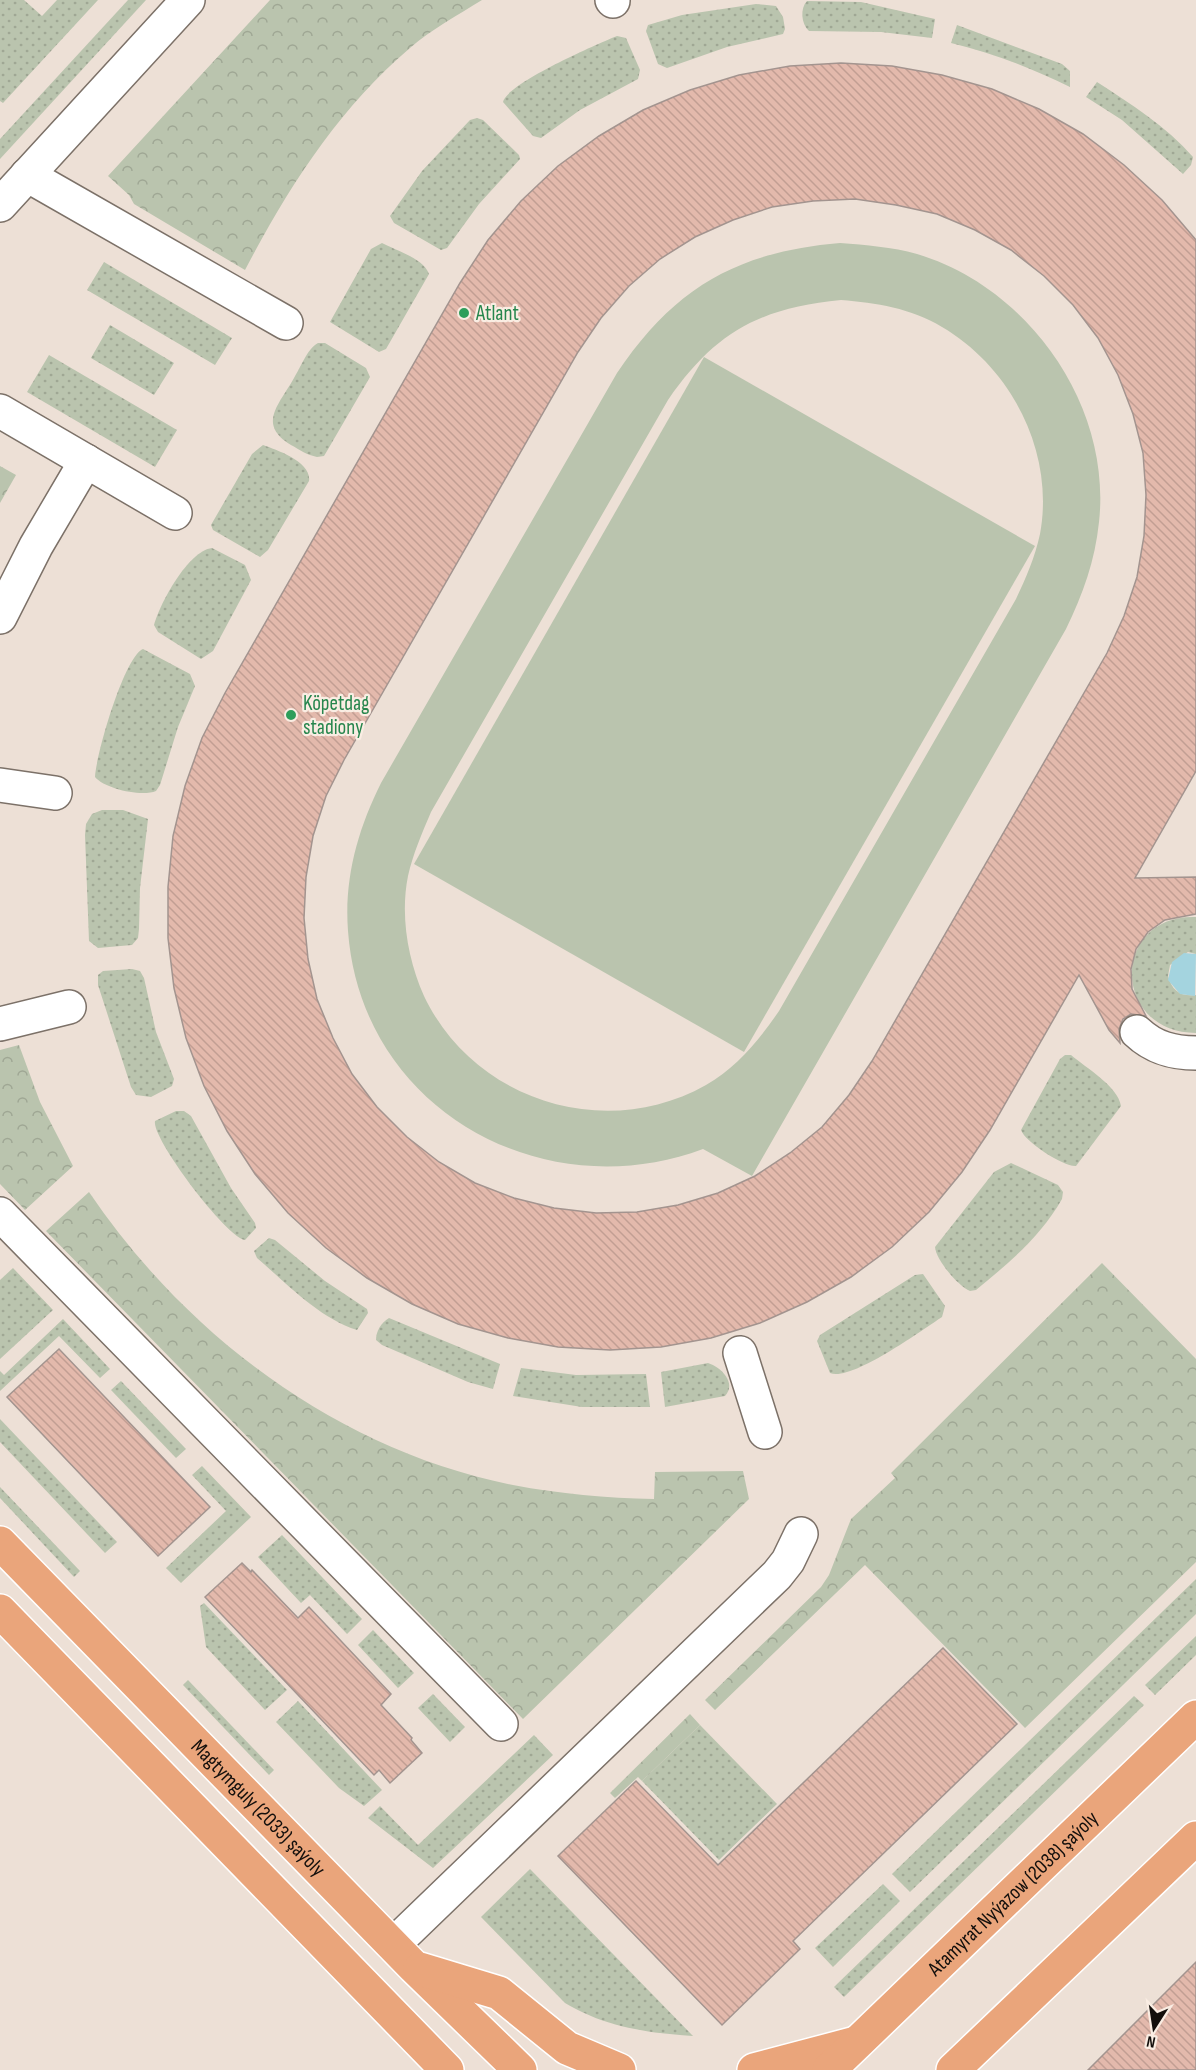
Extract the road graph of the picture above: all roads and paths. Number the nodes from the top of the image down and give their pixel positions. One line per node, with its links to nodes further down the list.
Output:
1 (188, 0): 2 (street)
2 (27, 175): 3 (street); 4 (street)
3 (0, 205)
4 (286, 323)
5 (0, 411): 6 (street)
6 (86, 461): 7 (street); 8 (street)
7 (175, 513)
8 (0, 617)
9 (0, 784): 10 (street)
10 (55, 792)
11 (69, 1007): 12 (street)
12 (0, 1024)
13 (1137, 1032): 14 (street)
14 (1196, 1053)
15 (0, 1214): 22 (street)
16 (740, 1353): 17 (street)
17 (765, 1432)
18 (801, 1534): 24 (street)
19 (0, 1543): 24 (main road, Magtymguly (2033) şaýoly)
20 (0, 1611): 25 (main road)
21 (1196, 1717): 26 (main road, Atamyrat Nyýazow (2038) şaýoly)
22 (501, 1724)
23 (1196, 1838): 33 (main road)
24 (404, 1956): 29 (main road, Magtymguly (2033) şaýoly); 30 (main road)
25 (392, 2016): 27 (main road); 28 (main road)
26 (858, 2042): 31 (main road); 32 (main road, Atamyrat Nyýazow (2038) şaýoly)
27 (416, 2070)
28 (447, 2070)
29 (520, 2070)
30 (619, 2070)
31 (754, 2070)
32 (829, 2070)
33 (953, 2070)

